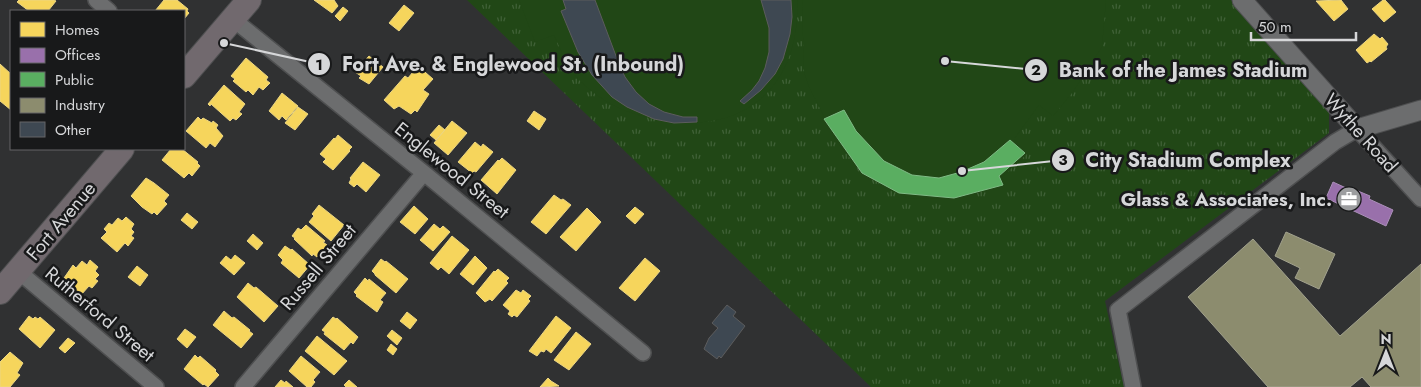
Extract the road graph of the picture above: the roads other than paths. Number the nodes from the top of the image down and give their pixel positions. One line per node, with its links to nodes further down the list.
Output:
1 (96, 0): 4 (street)
2 (249, 0): 5 (main road)
3 (1242, 0): 8 (street, Wythe Road)
4 (108, 10)
5 (234, 20): 6 (main road); 10 (street, Englewood Street)
6 (185, 74)
7 (1421, 110): 8 (street)
8 (1357, 129): 11 (street, Wythe Road); 17 (street)
9 (121, 150): 12 (main road, Fort Avenue)
10 (424, 173): 14 (street, Englewood Street); 16 (street, Russell Street)
11 (1421, 199)
12 (18, 271): 13 (main road, Fort Avenue); 15 (street, Rutherford Street)
13 (0, 292)
14 (643, 353)
15 (156, 387)
16 (243, 387)
17 (1133, 387)

